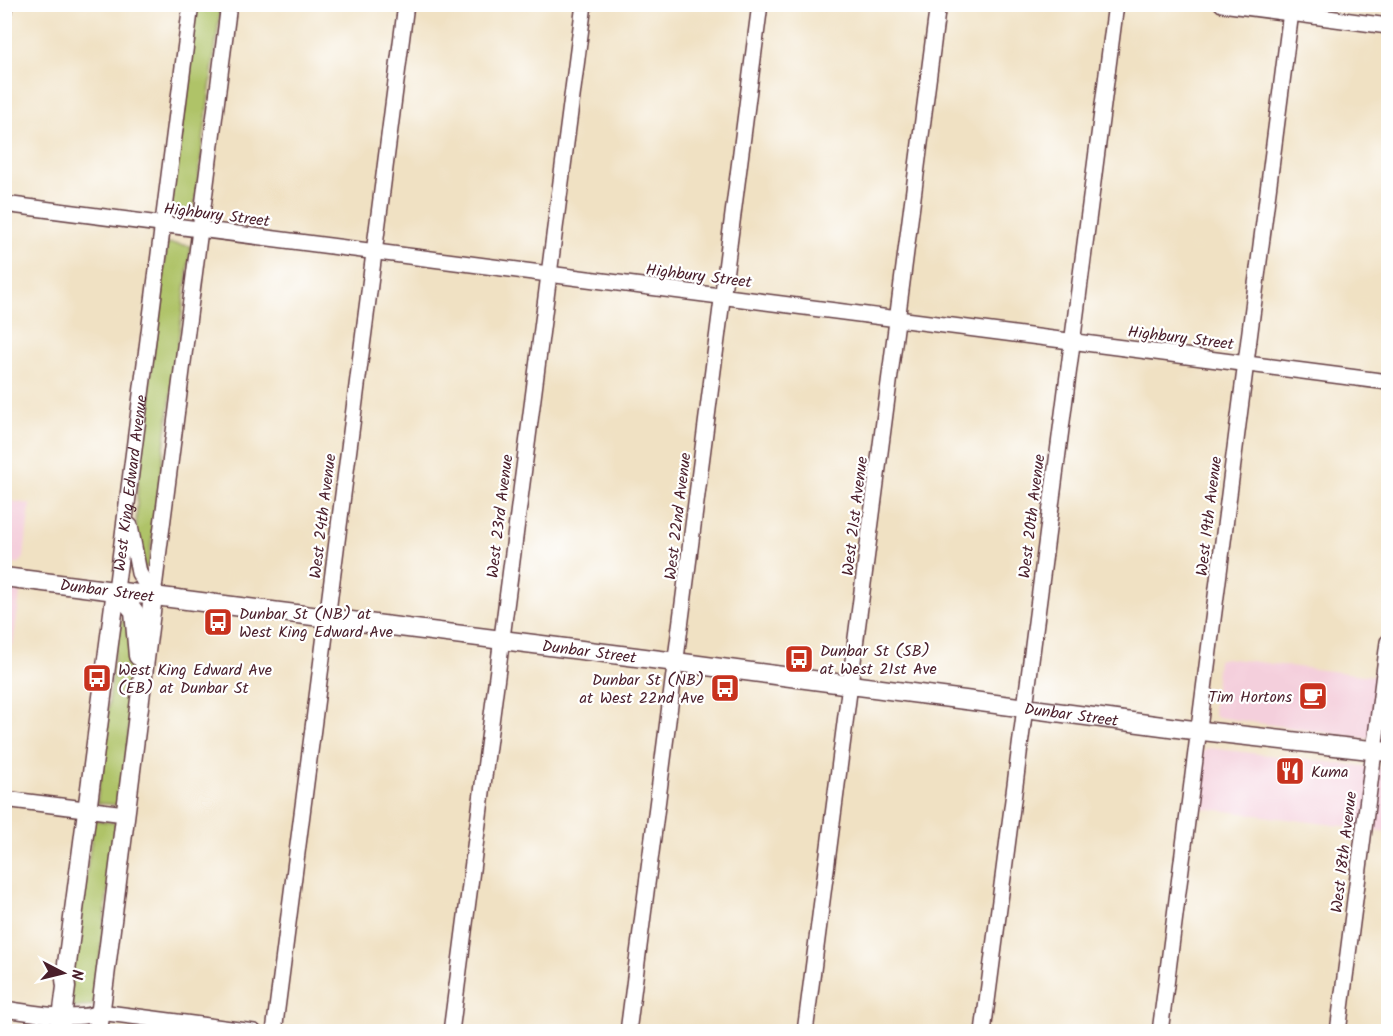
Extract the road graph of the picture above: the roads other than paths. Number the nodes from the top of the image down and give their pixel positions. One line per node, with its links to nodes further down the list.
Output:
1 (5, 4): 11 (street)
2 (191, 4): 14 (street, West King Edward Avenue)
3 (229, 4): 15 (street)
4 (406, 4): 16 (street, West 24th Avenue)
5 (584, 4): 17 (street, West 23rd Avenue)
6 (760, 4): 18 (street, West 22nd Avenue)
7 (938, 4): 19 (street, West 21st Avenue)
8 (1116, 4): 20 (street, West 20th Avenue)
9 (1222, 4): 10 (street)
10 (1292, 9): 12 (street); 21 (street, West 19th Avenue)
11 (4, 10)
12 (1389, 26)
13 (4, 204): 14 (street, Highbury Street)
14 (163, 225): 15 (street, Highbury Street); 23 (street, West King Edward Avenue)
15 (200, 230): 16 (street, Highbury Street); 26 (street)
16 (374, 252): 17 (street, Highbury Street); 27 (street, West 24th Avenue)
17 (549, 274): 18 (street, Highbury Street); 28 (street, West 23rd Avenue)
18 (724, 296): 19 (street, Highbury Street); 30 (street, West 22nd Avenue)
19 (898, 319): 20 (street, Highbury Street); 32 (street, West 21st Avenue)
20 (1072, 341): 21 (street, Highbury Street); 33 (street, West 20th Avenue)
21 (1246, 364): 22 (street, Highbury Street); 34 (street, West 19th Avenue)
22 (1389, 382)
23 (129, 487): 25 (street, West King Edward Avenue); 26 (street)
24 (4, 577): 25 (main road, Dunbar Street)
25 (116, 590): 26 (main road, Dunbar Street); 31 (main road); 37 (main road, West King Edward Avenue)
26 (153, 596): 27 (main road, Dunbar Street); 31 (main road)
27 (327, 618): 28 (main road, Dunbar Street); 44 (street, West 24th Avenue)
28 (501, 640): 30 (main road, Dunbar Street); 45 (street, West 23rd Avenue)
29 (1389, 642): 35 (street, West 18th Avenue)
30 (676, 662): 32 (main road, Dunbar Street); 46 (street, West 22nd Avenue)
31 (144, 667): 38 (main road)
32 (850, 686): 33 (main road, Dunbar Street); 47 (street, West 21st Avenue)
33 (1025, 709): 34 (main road, Dunbar Street); 48 (street, West 20th Avenue)
34 (1198, 731): 35 (main road, Dunbar Street); 49 (street, West 19th Avenue)
35 (1382, 752): 50 (street, West 18th Avenue)
36 (4, 799): 37 (street)
37 (87, 809): 38 (street); 41 (main road, West King Edward Avenue)
38 (125, 814): 40 (main road)
39 (4, 1009): 41 (street)
40 (100, 1012): 41 (street); 42 (main road); 43 (street)
41 (61, 1024)
42 (98, 1032)
43 (254, 1032)
44 (274, 1032)
45 (451, 1032)
46 (628, 1032)
47 (805, 1032)
48 (983, 1032)
49 (1161, 1032)
50 (1338, 1032)

